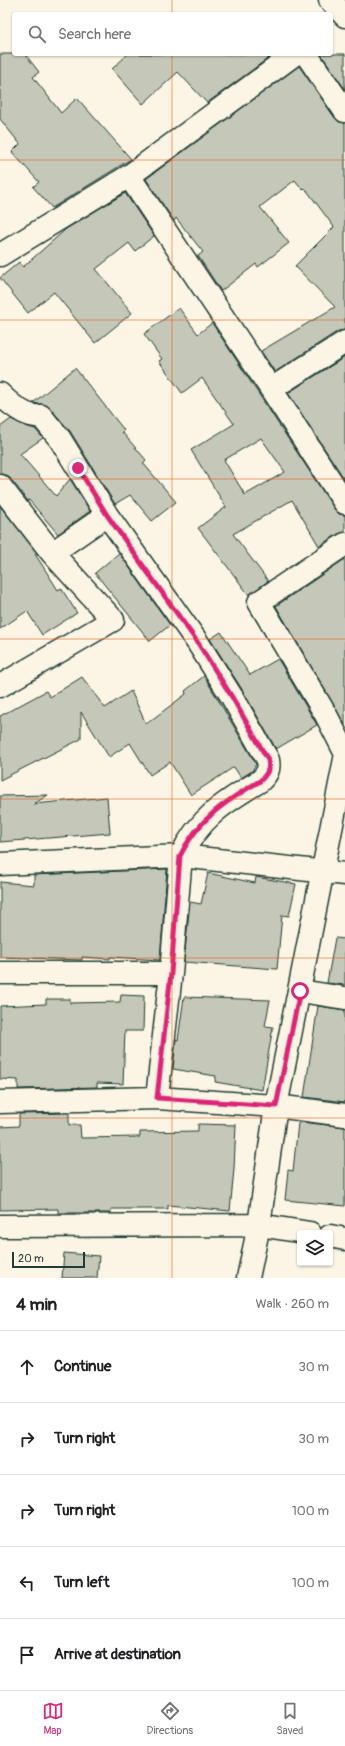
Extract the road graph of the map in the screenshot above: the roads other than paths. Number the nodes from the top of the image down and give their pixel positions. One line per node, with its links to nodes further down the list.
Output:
1 (330, 0): 2 (street)
2 (345, 17): 3 (street)
3 (333, 26)
4 (292, 56): 7 (street)
5 (307, 56): 6 (street)
6 (345, 111)
7 (129, 176): 8 (street); 10 (street)
8 (0, 256)
9 (345, 342): 10 (street)
10 (271, 389): 13 (street)
11 (2, 401): 14 (street)
12 (0, 486): 16 (street)
13 (345, 503)
14 (107, 515): 16 (street); 20 (street)
15 (345, 544): 18 (street)
16 (52, 553): 17 (street)
17 (0, 686)
18 (345, 752)
19 (345, 759): 22 (street)
20 (180, 856): 21 (street); 22 (street); 25 (street)
21 (0, 864)
22 (323, 871): 23 (street); 26 (street)
23 (345, 874)
24 (0, 973): 25 (street)
25 (171, 973): 28 (street)
26 (300, 991): 27 (street); 30 (street)
27 (345, 998)
28 (157, 1098): 29 (street); 30 (street)
29 (0, 1102)
30 (276, 1106): 31 (street); 32 (street)
31 (345, 1115)
32 (259, 1225): 33 (street); 34 (street); 37 (street)
33 (0, 1226)
34 (297, 1231)
35 (333, 1237): 36 (street)
36 (345, 1239)
37 (248, 1278)

